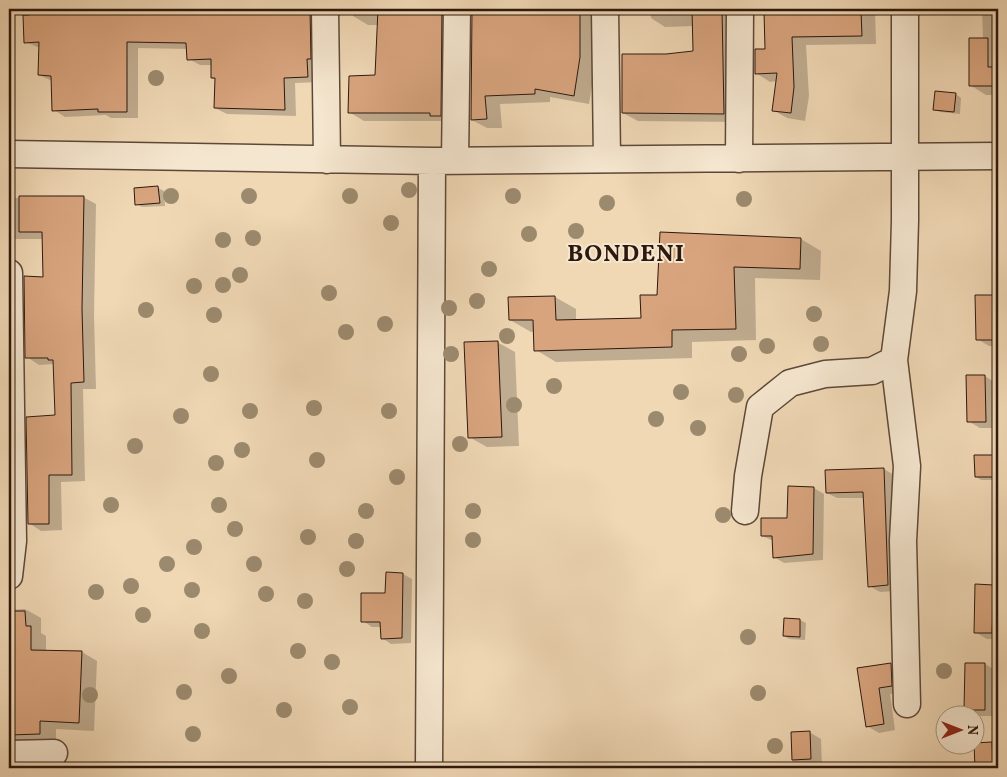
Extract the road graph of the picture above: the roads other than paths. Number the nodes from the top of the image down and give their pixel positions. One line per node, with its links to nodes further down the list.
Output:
1 (325, 9): 10 (street)
2 (457, 9): 12 (street)
3 (605, 9): 11 (street)
4 (740, 9): 9 (street)
5 (905, 9): 7 (street)
6 (9, 154): 10 (street)
7 (905, 156): 8 (street); 9 (street); 14 (street)
8 (998, 156)
9 (739, 159): 11 (street)
10 (327, 160): 12 (street)
11 (606, 160): 12 (street)
12 (443, 161): 20 (street)
13 (9, 272): 16 (street)
14 (894, 360): 15 (street); 17 (street)
15 (745, 511)
16 (9, 576)
17 (907, 704)
18 (54, 753): 19 (street)
19 (9, 754)
20 (429, 768)

